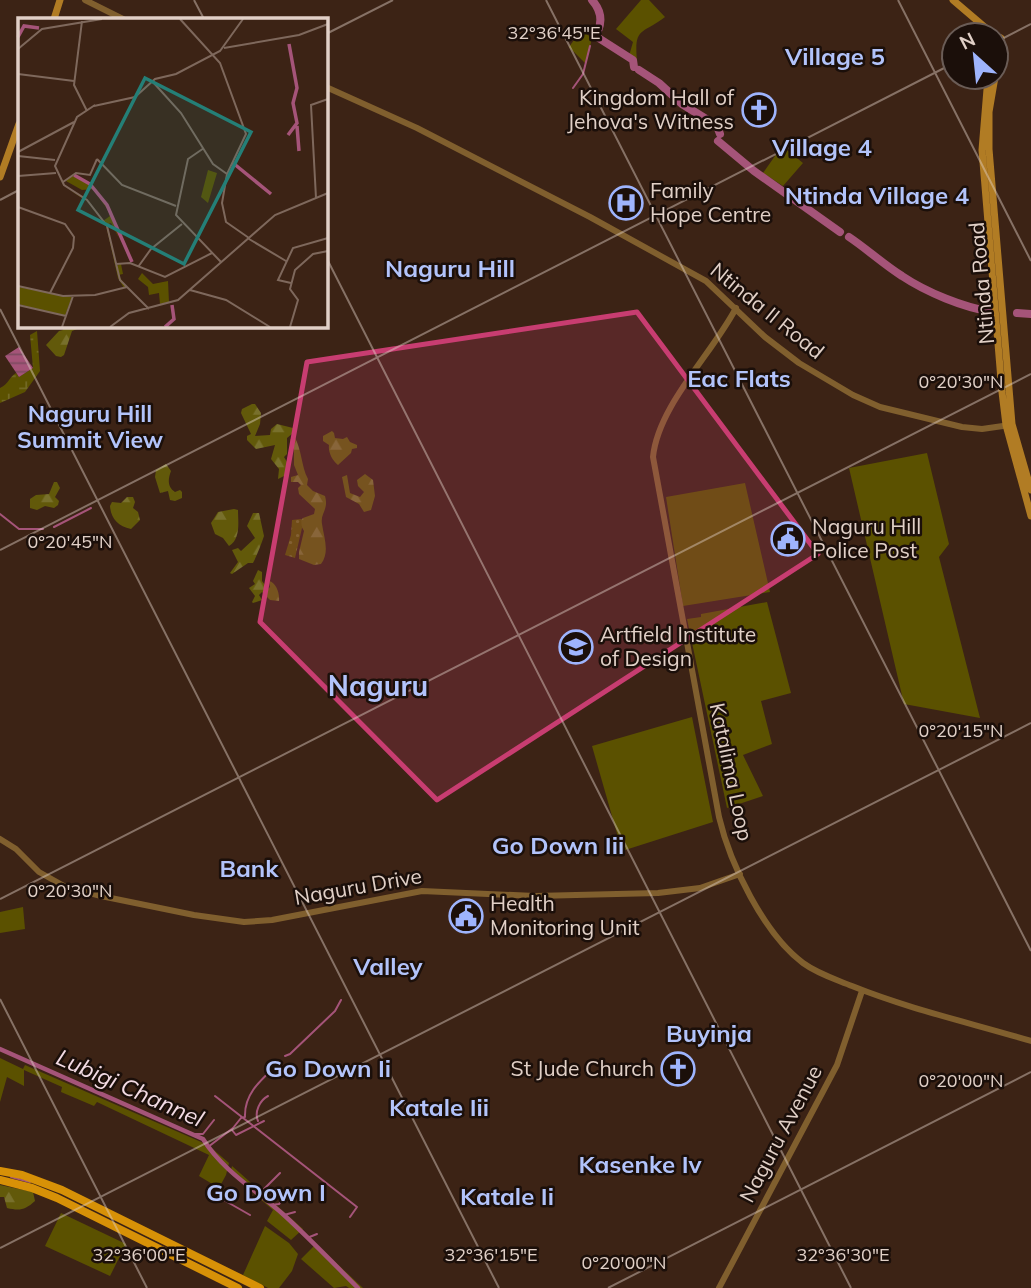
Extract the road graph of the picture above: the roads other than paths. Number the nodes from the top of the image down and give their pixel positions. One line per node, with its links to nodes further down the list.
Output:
1 (60, 0): 4 (main road)
2 (85, 0): 5 (street)
3 (953, 0): 6 (main road)
4 (54, 18)
5 (121, 18)
6 (978, 21)
7 (327, 87): 12 (street, Ntinda II Road)
8 (987, 91): 13 (main road, Ntinda Road)
9 (993, 91): 13 (main road, Ntinda Road)
10 (18, 127): 11 (main road)
11 (0, 177)
12 (736, 309): 13 (street, Ntinda II Road); 17 (street, Katalima Loop)
13 (1009, 425): 14 (main road, Ntinda Road); 15 (main road, Ntinda Road)
14 (1031, 490)
15 (1031, 516)
16 (0, 839): 17 (street, Naguru Drive)
17 (740, 874): 18 (street, Katalima Loop)
18 (862, 991): 19 (street, Katalima Loop); 25 (street, Naguru Avenue)
19 (1031, 1041)
20 (0, 1171): 22 (main road)
21 (0, 1180): 22 (main road)
22 (119, 1224): 23 (main road); 24 (main road)
23 (239, 1288)
24 (260, 1288)
25 (719, 1288)

